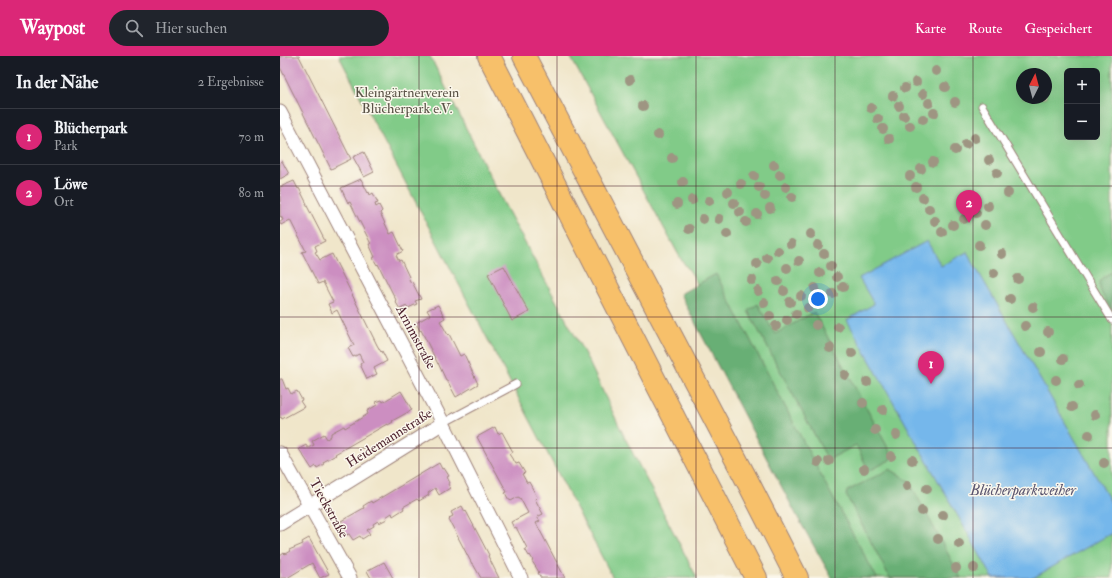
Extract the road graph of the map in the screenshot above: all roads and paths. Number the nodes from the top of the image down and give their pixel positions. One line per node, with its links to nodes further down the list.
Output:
1 (489, 56): 14 (highway)
2 (524, 56): 9 (highway)
3 (982, 106): 5 (lane)
4 (280, 112): 7 (street, Arnimstraße)
5 (1112, 320)
6 (516, 384): 7 (lane, Heidemannstraße)
7 (443, 423): 10 (street, Heidemannstraße); 13 (street, Arnimstraße)
8 (280, 454): 10 (street, Tieckstraße)
9 (750, 486): 15 (highway); 16 (highway)
10 (309, 506): 11 (street, Heidemannstraße); 12 (street, Tieckstraße)
11 (280, 524)
12 (350, 578)
13 (521, 578)
14 (756, 578)
15 (797, 578)
16 (813, 578)

